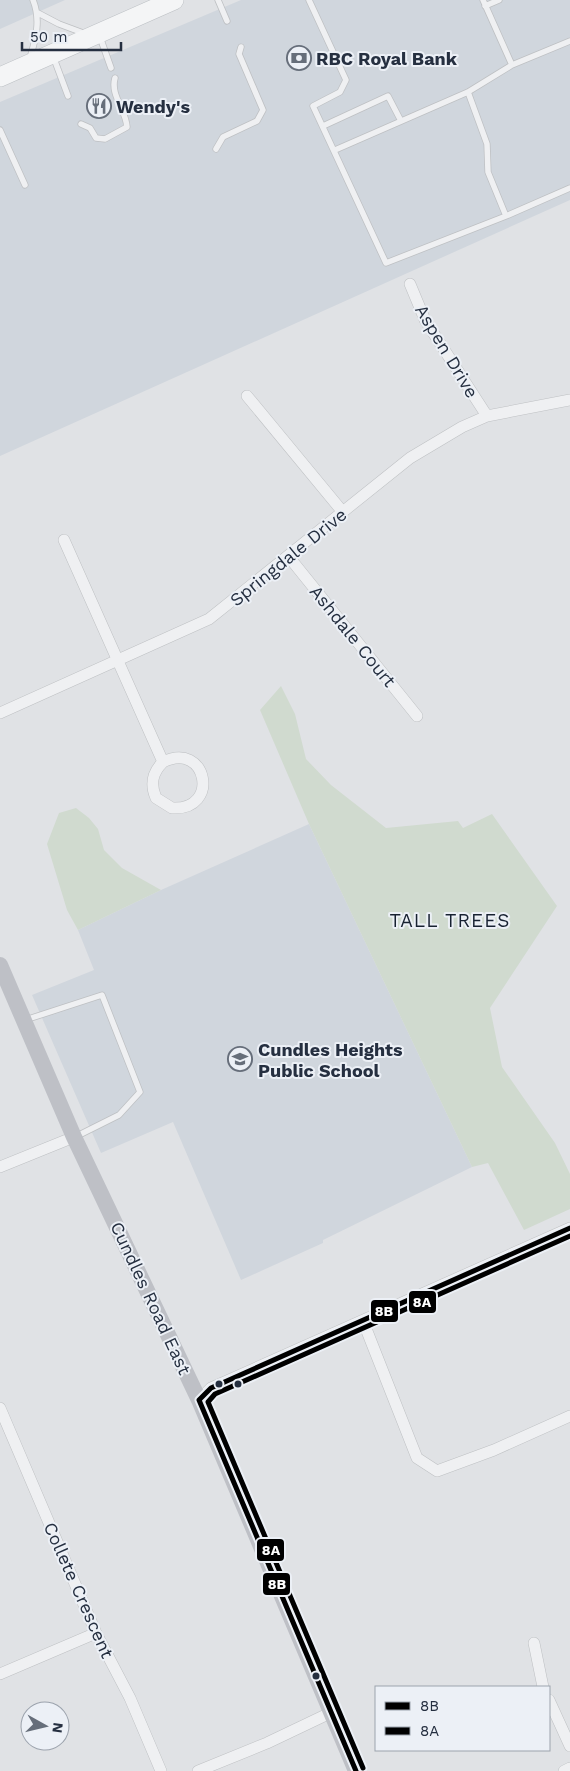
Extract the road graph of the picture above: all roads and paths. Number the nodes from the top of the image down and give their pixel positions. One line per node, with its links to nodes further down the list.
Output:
1 (33, 0): 7 (lane)
2 (174, 0): 9 (main road)
3 (218, 0): 8 (lane)
4 (309, 0): 22 (lane)
5 (499, 0): 6 (lane)
6 (484, 3): 14 (lane)
7 (38, 13): 9 (lane); 13 (lane)
8 (227, 21)
9 (95, 35): 12 (main road); 15 (lane)
10 (570, 41): 14 (lane)
11 (240, 48): 24 (lane)
12 (52, 54): 13 (main road); 19 (lane)
13 (28, 64): 16 (main road)
14 (512, 65): 18 (lane)
15 (111, 68)
16 (0, 77)
17 (114, 78): 21 (lane)
18 (468, 92): 20 (lane); 28 (lane)
19 (68, 96)
20 (402, 121): 22 (lane); 25 (lane)
21 (81, 124)
22 (323, 126): 25 (lane)
23 (0, 130): 26 (lane)
24 (216, 149)
25 (335, 150): 28 (lane)
26 (25, 185)
27 (570, 188): 28 (lane)
28 (506, 216)
29 (410, 284): 32 (street, Aspen Drive)
30 (247, 396): 33 (street)
31 (570, 400): 32 (street, Springdale Drive)
32 (486, 416): 33 (street, Springdale Drive)
33 (342, 512): 35 (street, Springdale Drive)
34 (64, 540): 36 (street)
35 (289, 557): 36 (street, Springdale Drive); 38 (street, Ashdale Court)
36 (119, 661): 37 (street, Springdale Drive); 39 (street)
37 (0, 713)
38 (417, 716)
39 (163, 762): 39 (street)
40 (0, 965): 41 (main road, Cundles Road East)
41 (23, 1021): 42 (main road, Cundles Road East); 42 (lane)
42 (74, 1137): 43 (street); 46 (main road, Cundles Road East)
43 (0, 1167)
44 (570, 1228): 45 (street)
45 (363, 1321): 46 (street); 48 (street)
46 (199, 1400): 54 (main road, Cundles Road East)
47 (0, 1408): 49 (street, Collete Crescent)
48 (570, 1416)
49 (96, 1633): 51 (street); 57 (street, Collete Crescent)
50 (534, 1643): 52 (street)
51 (0, 1674)
52 (543, 1686)
53 (550, 1702): 55 (street)
54 (330, 1713): 58 (street); 59 (main road, Cundles Road East)
55 (570, 1746)
56 (570, 1768): 60 (street)
57 (161, 1771)
58 (198, 1771)
59 (356, 1771)
60 (564, 1771)

